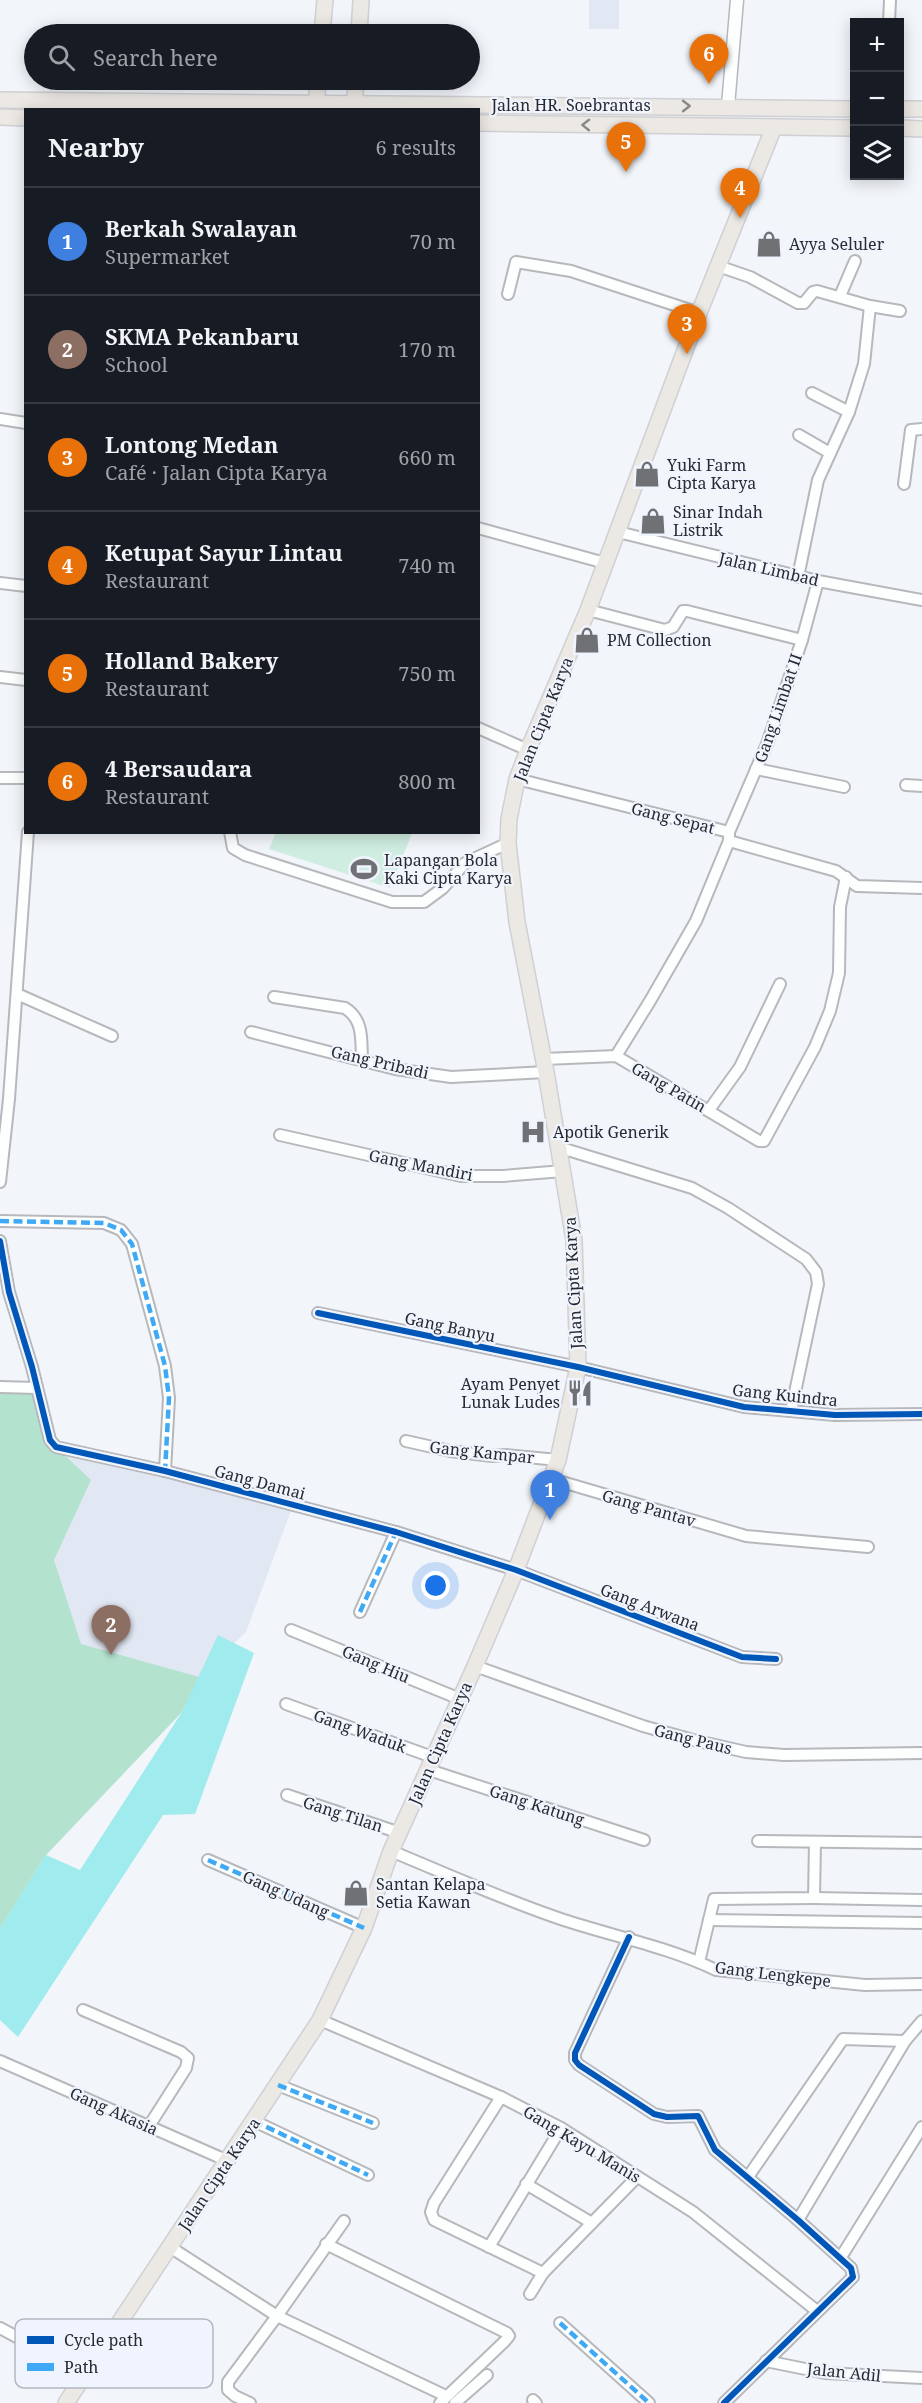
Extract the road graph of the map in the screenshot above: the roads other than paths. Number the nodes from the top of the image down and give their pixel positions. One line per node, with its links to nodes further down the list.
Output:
1 (325, 0): 6 (main road)
2 (362, 0): 7 (main road)
3 (736, 0): 11 (street)
4 (890, 0): 5 (street)
5 (889, 18)
6 (323, 24)
7 (360, 24)
8 (317, 90): 12 (main road)
9 (355, 90): 13 (main road)
10 (0, 100): 12 (main road, Jalan HR. Soebrantas)
11 (728, 106): 13 (main road, Jalan HR. Soebrantas, one-way to 11); 14 (main road, Jalan HR. Soebrantas)
12 (316, 107): 13 (main road, Jalan HR. Soebrantas)
13 (354, 107)
14 (850, 108)
15 (904, 109): 16 (main road)
16 (922, 109)
17 (0, 117): 18 (main road)
18 (24, 118)
19 (480, 123): 20 (main road, Jalan HR. Soebrantas, one-way to 19)
20 (774, 127): 21 (main road, Jalan HR. Soebrantas); 25 (main road, Jalan Cipta Karya)
21 (850, 128)
22 (904, 128): 23 (main road)
23 (922, 129)
24 (855, 261): 27 (street)
25 (718, 266): 27 (street); 30 (main road, Jalan Cipta Karya)
26 (508, 294): 30 (street)
27 (840, 296): 28 (street)
28 (870, 306): 29 (street); 32 (street)
29 (900, 311)
30 (699, 313): 40 (main road, Jalan Cipta Karya)
31 (812, 393): 32 (street)
32 (849, 412): 37 (street)
33 (0, 419): 34 (street)
34 (24, 423)
35 (922, 429): 38 (street)
36 (799, 435): 37 (street)
37 (830, 453): 42 (street)
38 (904, 484)
39 (480, 529): 41 (street)
40 (618, 532): 41 (main road, Jalan Cipta Karya); 42 (street, Jalan Limbad)
41 (605, 563): 47 (main road, Jalan Cipta Karya)
42 (798, 576): 43 (street, Jalan Limbad)
43 (818, 581): 46 (street, Jalan Limbad); 48 (street, Gang Limbat II)
44 (0, 583): 45 (street)
45 (24, 586)
46 (922, 600)
47 (588, 610): 48 (street); 52 (main road, Jalan Cipta Karya)
48 (802, 640): 53 (street, Gang Limbat II)
49 (0, 677): 50 (street)
50 (24, 680)
51 (480, 729): 52 (street)
52 (528, 750): 56 (main road, Jalan Cipta Karya)
53 (756, 770): 59 (street); 62 (street, Gang Limbat II)
54 (0, 778): 55 (street)
55 (24, 778)
56 (518, 779): 62 (street, Gang Sepat); 63 (main road, Jalan Cipta Karya)
57 (906, 785): 58 (street)
58 (922, 786)
59 (844, 787)
60 (28, 834): 67 (street)
61 (230, 834): 63 (street)
62 (729, 836): 64 (street, Gang Sepat); 71 (street, Gang Limbat II)
63 (508, 843): 73 (main road, Jalan Cipta Karya)
64 (846, 877): 65 (street, Gang Sepat); 74 (street, Gang Patin)
65 (922, 888)
66 (780, 984): 74 (street)
67 (17, 994): 70 (street); 78 (street)
68 (274, 997): 72 (street)
69 (251, 1032): 72 (street, Gang Pribadi)
70 (112, 1036)
71 (616, 1056): 73 (street, Gang Patin); 74 (street, Gang Patin)
72 (362, 1060): 73 (street, Gang Pribadi)
73 (545, 1066): 76 (main road, Jalan Cipta Karya)
74 (709, 1110)
75 (280, 1135): 77 (street, Gang Mandiri)
76 (558, 1147): 77 (main road, Jalan Cipta Karya); 85 (street)
77 (563, 1171): 82 (main road, Jalan Cipta Karya)
78 (0, 1182)
79 (0, 1221): 89 (street)
80 (0, 1240): 84 (street)
81 (318, 1313): 82 (street, Gang Banyu)
82 (578, 1367): 85 (street, Gang Kuindra); 88 (main road, Jalan Cipta Karya)
83 (0, 1387): 84 (street)
84 (36, 1388): 89 (street, Gang Damai)
85 (791, 1411): 86 (street, Gang Kuindra)
86 (922, 1414)
87 (405, 1442): 88 (street, Gang Kampar)
88 (558, 1460): 90 (main road, Jalan Cipta Karya)
89 (165, 1471): 91 (street, Gang Damai)
90 (552, 1479): 92 (street, Gang Pantav); 93 (main road, Jalan Cipta Karya)
91 (396, 1532): 93 (street, Gang Damai); 94 (street)
92 (868, 1547)
93 (516, 1570): 96 (street, Gang Arwana); 97 (main road, Jalan Cipta Karya)
94 (360, 1612)
95 (291, 1630): 98 (street, Gang Hiu)
96 (776, 1659)
97 (475, 1666): 98 (main road, Jalan Cipta Karya); 100 (street, Gang Paus)
98 (460, 1699): 101 (main road, Jalan Cipta Karya)
99 (286, 1704): 101 (street, Gang Waduk)
100 (922, 1753)
101 (432, 1764): 103 (main road, Jalan Cipta Karya); 104 (street, Gang Katung)
102 (286, 1795): 103 (street, Gang Tilan)
103 (400, 1833): 108 (main road, Jalan Cipta Karya)
104 (644, 1840)
105 (758, 1841): 106 (street)
106 (815, 1842): 107 (street); 110 (street)
107 (922, 1843)
108 (391, 1851): 114 (main road, Jalan Cipta Karya); 115 (street, Gang Lengkepe)
109 (208, 1860): 114 (street, Gang Udang)
110 (814, 1898): 111 (street); 112 (street)
111 (922, 1900)
112 (709, 1920): 113 (street); 116 (street)
113 (922, 1923)
114 (364, 1928): 119 (main road, Jalan Cipta Karya)
115 (629, 1937): 116 (street, Gang Lengkepe); 132 (street)
116 (699, 1962): 117 (street, Gang Lengkepe)
117 (922, 1984)
118 (83, 2010): 127 (street)
119 (320, 2020): 123 (main road, Jalan Cipta Karya); 124 (street, Gang Kayu Manis)
120 (922, 2021): 121 (street)
121 (905, 2041): 132 (street); 135 (street)
122 (0, 2061): 127 (street, Gang Akasia)
123 (278, 2085): 125 (main road, Jalan Cipta Karya); 126 (street)
124 (501, 2097): 129 (street, Gang Kayu Manis); 140 (street)
125 (254, 2121): 130 (main road, Jalan Cipta Karya); 131 (street)
126 (373, 2122)
127 (149, 2126): 130 (street, Gang Akasia)
128 (922, 2127): 141 (street)
129 (561, 2128): 133 (street, Gang Kayu Manis); 134 (street)
130 (228, 2161): 139 (main road, Jalan Cipta Karya)
131 (368, 2175)
132 (748, 2177): 135 (street)
133 (637, 2178): 137 (street); 144 (street, Gang Kayu Manis)
134 (526, 2184): 137 (street); 140 (street)
135 (798, 2220): 141 (street)
136 (344, 2221): 138 (street)
137 (592, 2223): 142 (street)
138 (326, 2244): 145 (street); 154 (street)
139 (170, 2247): 145 (street); 146 (main road, Jalan Cipta Karya)
140 (489, 2247): 142 (street)
141 (841, 2257): 144 (street)
142 (543, 2273): 143 (street)
143 (530, 2294)
144 (817, 2311): 150 (street)
145 (277, 2316): 154 (street); 157 (street)
146 (122, 2319)
147 (560, 2323): 158 (street)
148 (0, 2328): 149 (street)
149 (15, 2336)
150 (766, 2361): 152 (street, Jalan Adil); 155 (street)
151 (486, 2375): 154 (street)
152 (922, 2378)
153 (77, 2388): 156 (main road, Jalan Cipta Karya)
154 (447, 2401)
155 (728, 2402)
156 (67, 2403)
157 (250, 2403)
158 (649, 2403)

